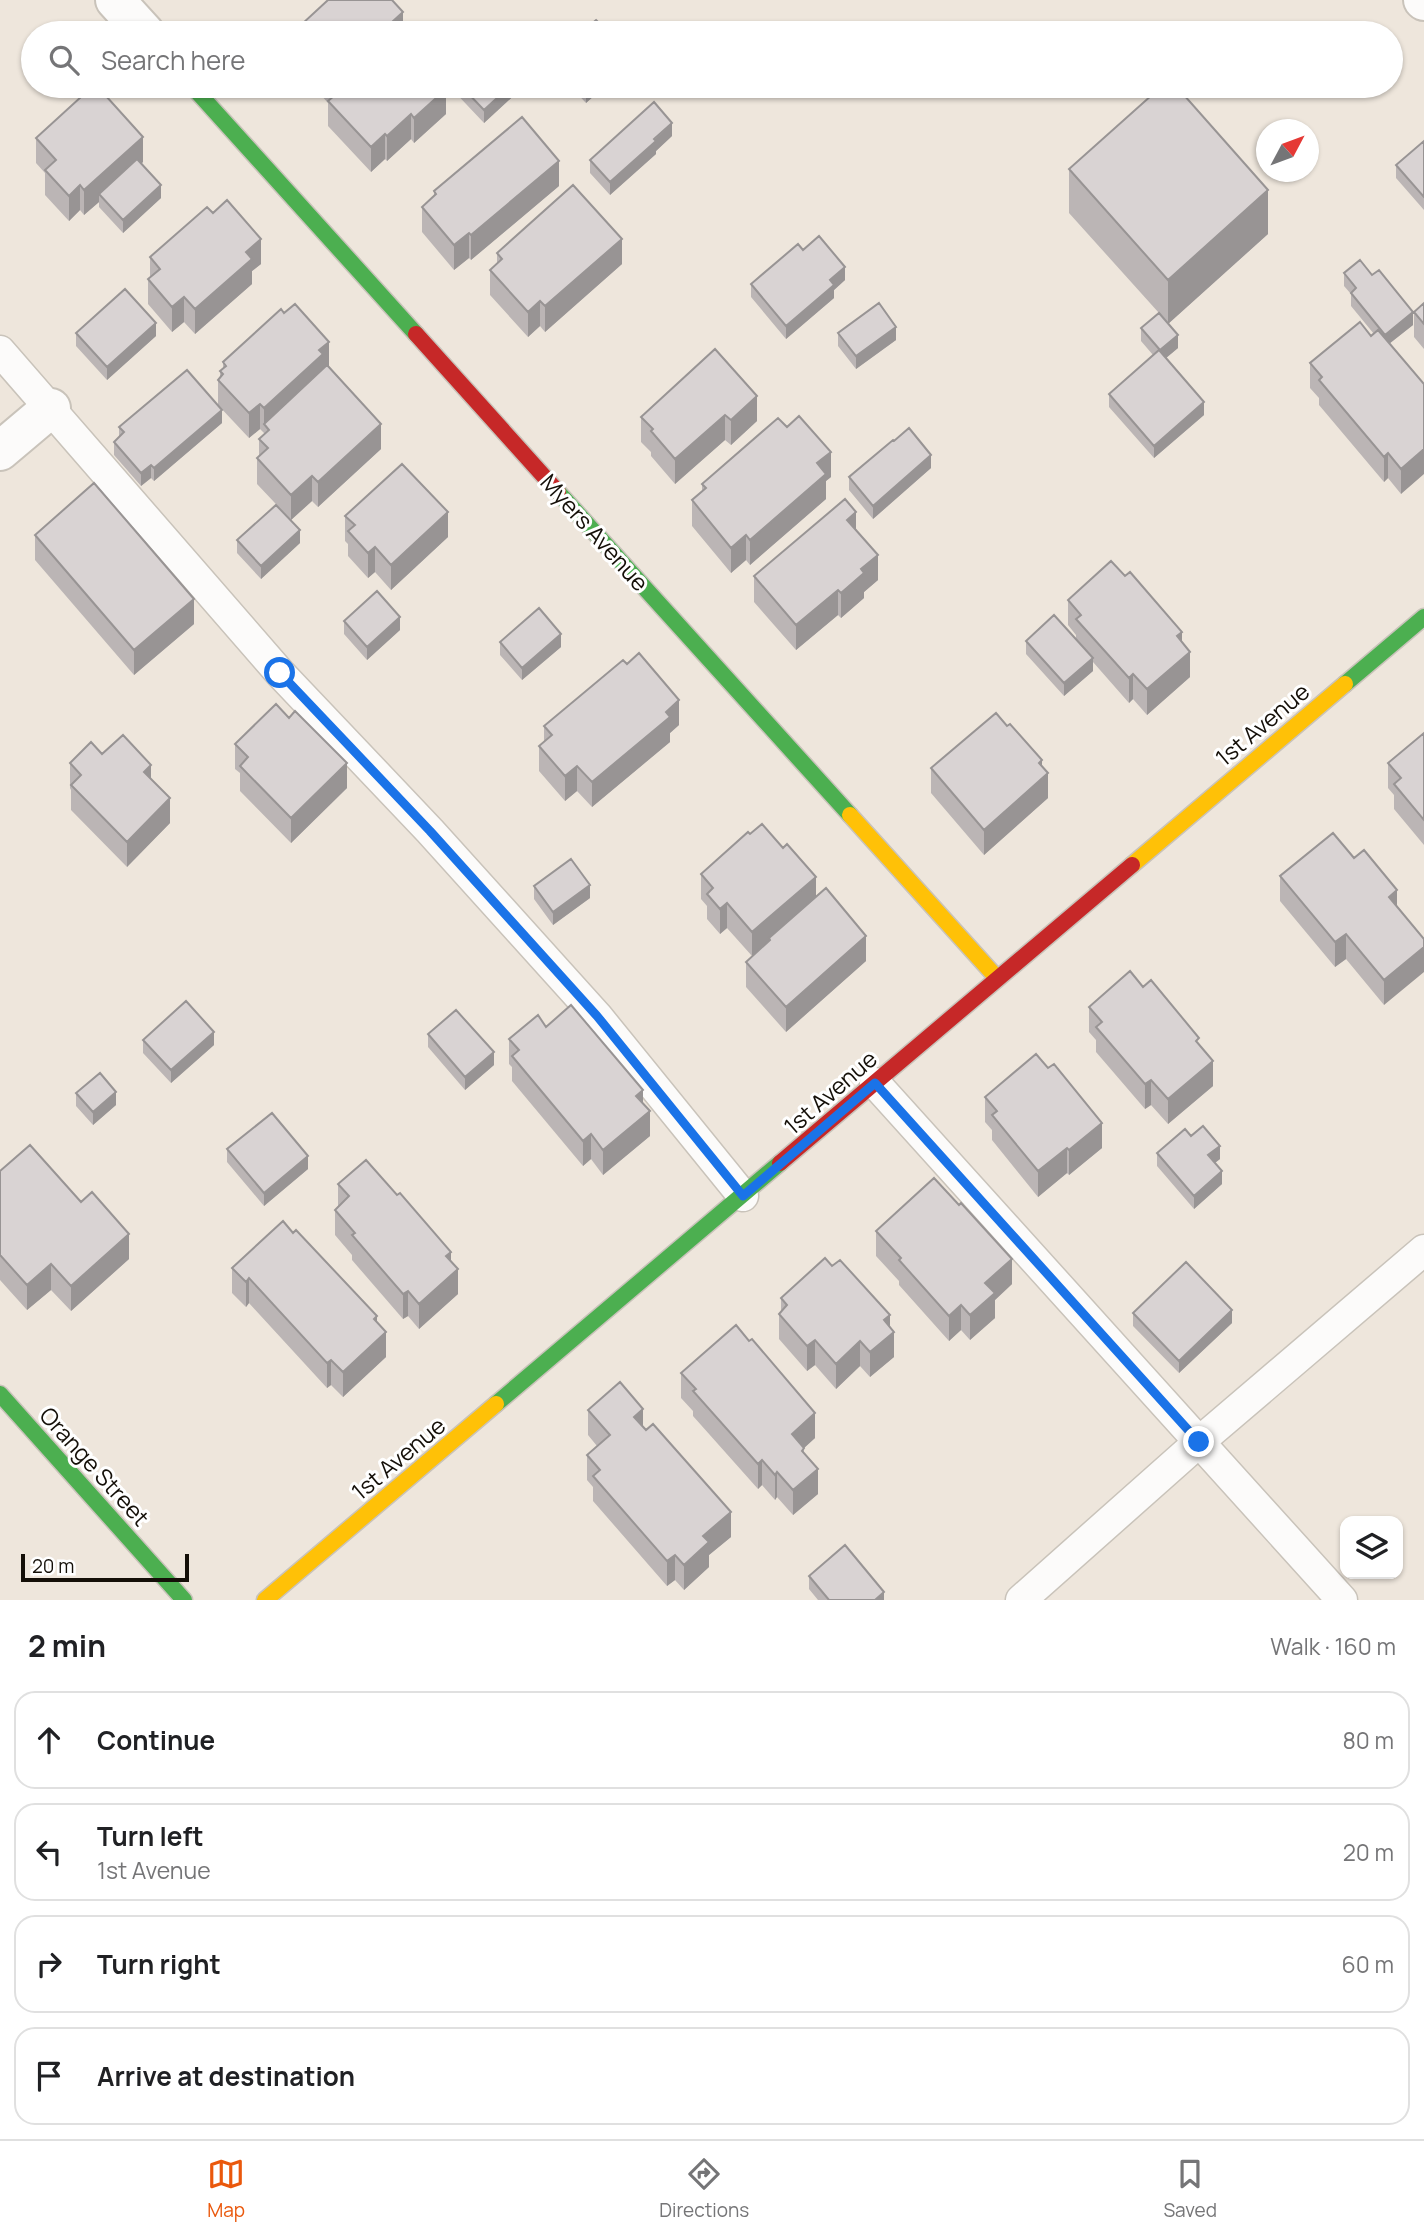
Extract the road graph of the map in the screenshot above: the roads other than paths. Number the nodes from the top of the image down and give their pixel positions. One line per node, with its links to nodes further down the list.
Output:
1 (115, 0): 2 (street)
2 (134, 21)
3 (203, 98): 8 (street, Myers Avenue)
4 (0, 351): 5 (lane)
5 (51, 408): 6 (street); 10 (lane)
6 (0, 451)
7 (1424, 617): 8 (street, 1st Avenue)
8 (997, 978): 9 (street, 1st Avenue)
9 (875, 1083): 10 (street, 1st Avenue); 13 (lane)
10 (743, 1196): 15 (street, 1st Avenue)
11 (1424, 1250): 13 (lane)
12 (0, 1395): 14 (street, Orange Street)
13 (1199, 1442): 16 (lane); 17 (lane)
14 (184, 1600)
15 (265, 1600)
16 (1021, 1600)
17 (1342, 1600)

